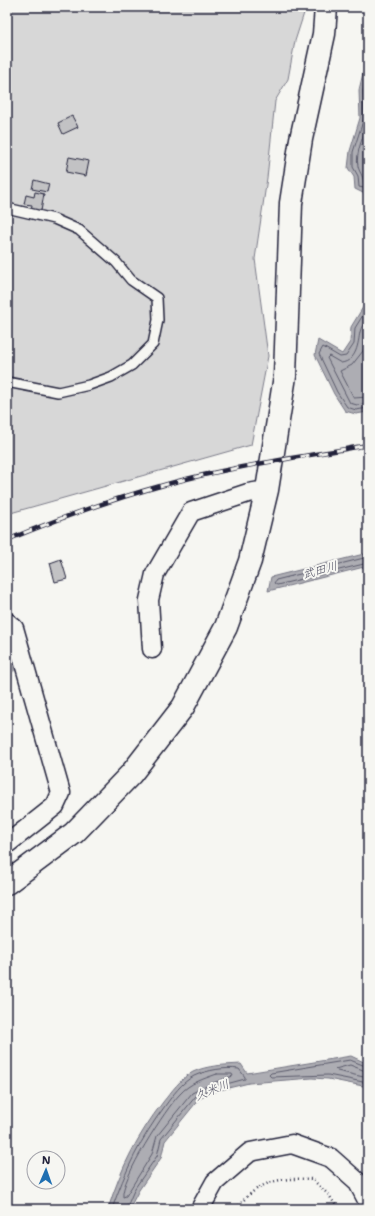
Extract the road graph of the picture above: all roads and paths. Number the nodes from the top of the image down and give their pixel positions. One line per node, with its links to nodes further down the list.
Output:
1 (326, 7): 4 (street)
2 (7, 208): 3 (lane)
3 (7, 382)
4 (267, 490): 6 (street); 8 (street)
5 (7, 622): 7 (street)
6 (152, 649)
7 (7, 844)
8 (7, 883)
9 (368, 1202): 10 (street)
10 (200, 1209)
11 (236, 1209): 12 (path)
12 (338, 1209)

